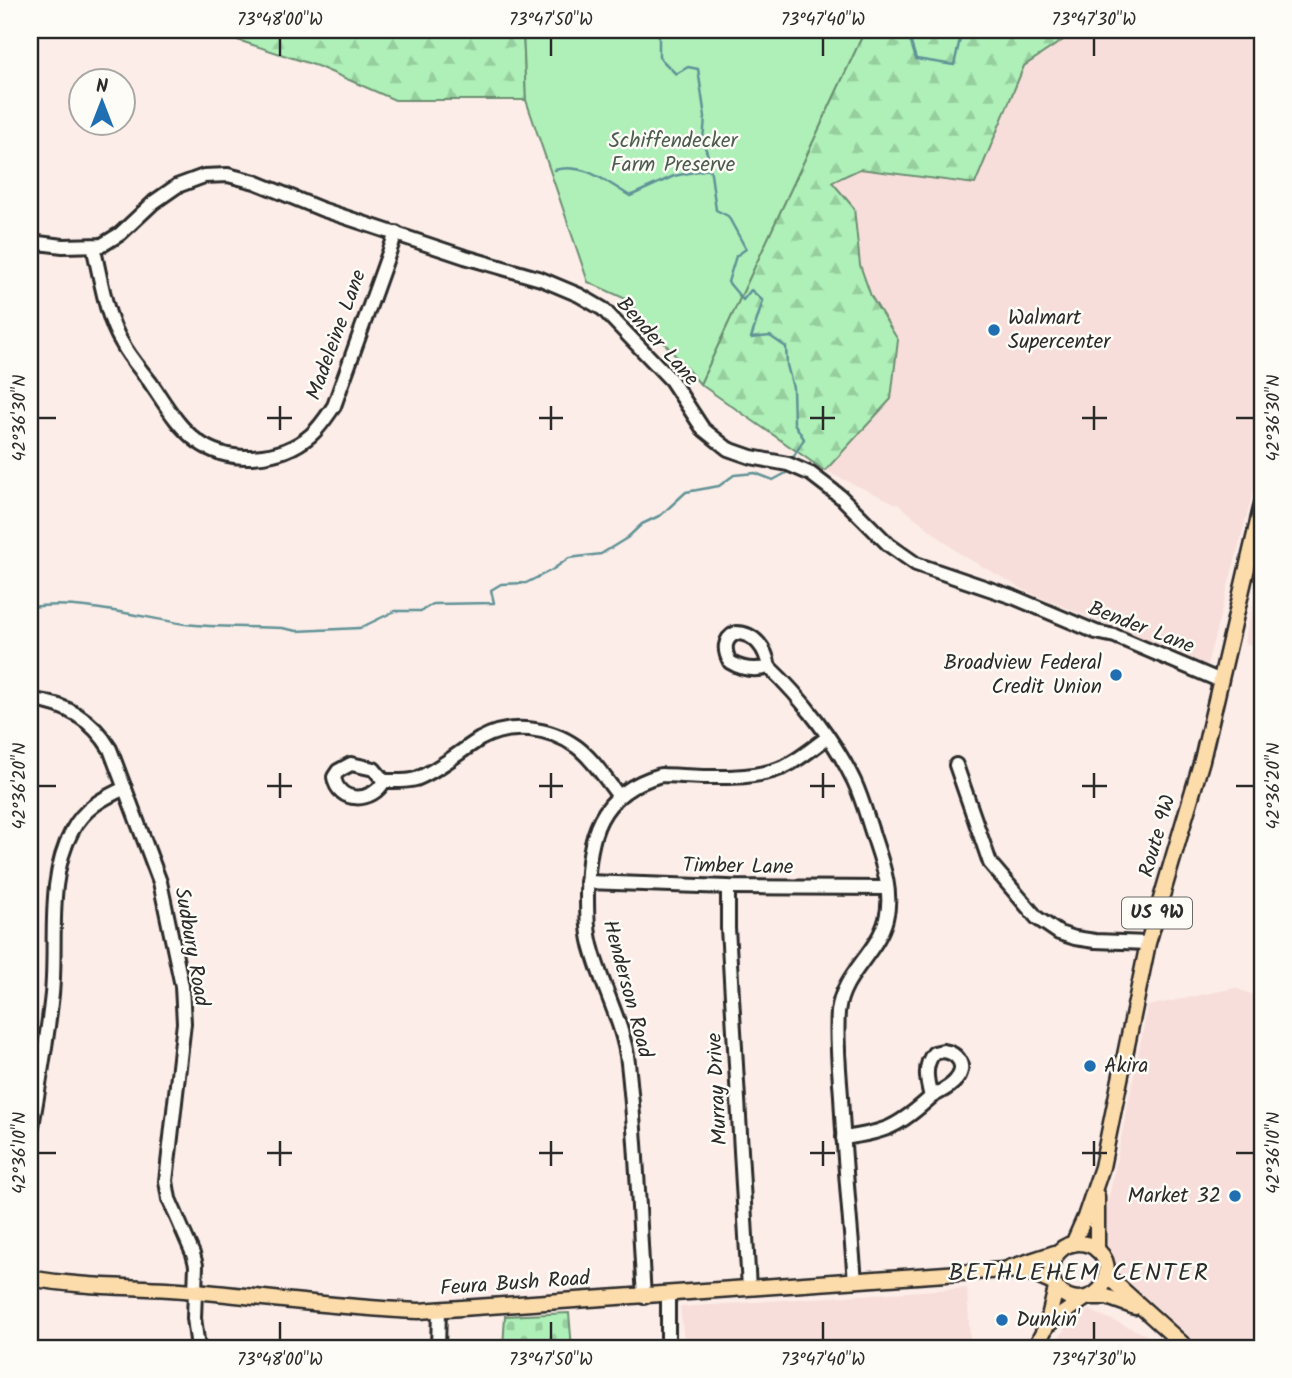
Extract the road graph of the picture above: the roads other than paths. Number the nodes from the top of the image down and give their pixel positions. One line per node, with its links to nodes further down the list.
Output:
1 (396, 233): 3 (street, Bender Lane); 3 (street, Madeleine Lane); 6 (street, Bender Lane)
2 (30, 242): 3 (street, Bender Lane)
3 (93, 246)
4 (1262, 504): 6 (main road, Route 9W / US 9W)
5 (769, 667): 8 (street)
6 (1221, 681): 16 (main road, Route 9W / US 9W)
7 (33, 700): 11 (street, Sudbury Road)
8 (827, 738): 12 (street, Henderson Road); 15 (street)
9 (956, 765): 16 (street)
10 (384, 781): 12 (street)
11 (125, 788): 18 (street); 30 (street, Sudbury Road)
12 (619, 796): 13 (street, Henderson Road)
13 (587, 882): 14 (street, Timber Lane); 32 (street, Henderson Road)
14 (728, 887): 15 (street, Timber Lane); 29 (street, Murray Drive)
15 (887, 888): 19 (street)
16 (1148, 943): 20 (main road, Route 9W / US 9W)
17 (931, 1097): 19 (street)
18 (30, 1138)
19 (843, 1138): 27 (street)
20 (1098, 1181): 21 (main road, Route 9W / US 9W); 22 (main road, Route 9W / US 9W)
21 (1073, 1244): 22 (main road); 23 (main road)
22 (1097, 1250): 25 (main road)
23 (1058, 1252): 24 (main road, Feura Bush Road); 28 (main road)
24 (1003, 1270): 27 (main road, Feura Bush Road); 28 (main road, Feura Bush Road)
25 (1106, 1275): 33 (main road); 35 (main road)
26 (30, 1278): 30 (main road, Feura Bush Road)
27 (855, 1281): 29 (main road, Feura Bush Road)
28 (1055, 1286): 33 (main road); 36 (main road)
29 (750, 1288): 31 (main road, Feura Bush Road)
30 (195, 1291): 34 (main road, Feura Bush Road); 37 (street, Sudbury Road)
31 (668, 1295): 32 (main road, Feura Bush Road); 39 (street)
32 (645, 1297): 34 (main road, Feura Bush Road)
33 (1086, 1298): 35 (main road); 36 (main road)
34 (439, 1310): 38 (street)
35 (1146, 1311): 41 (main road)
36 (1047, 1325): 40 (main road)
37 (198, 1348)
38 (438, 1348)
39 (668, 1348)
40 (1035, 1348)
41 (1187, 1348)

